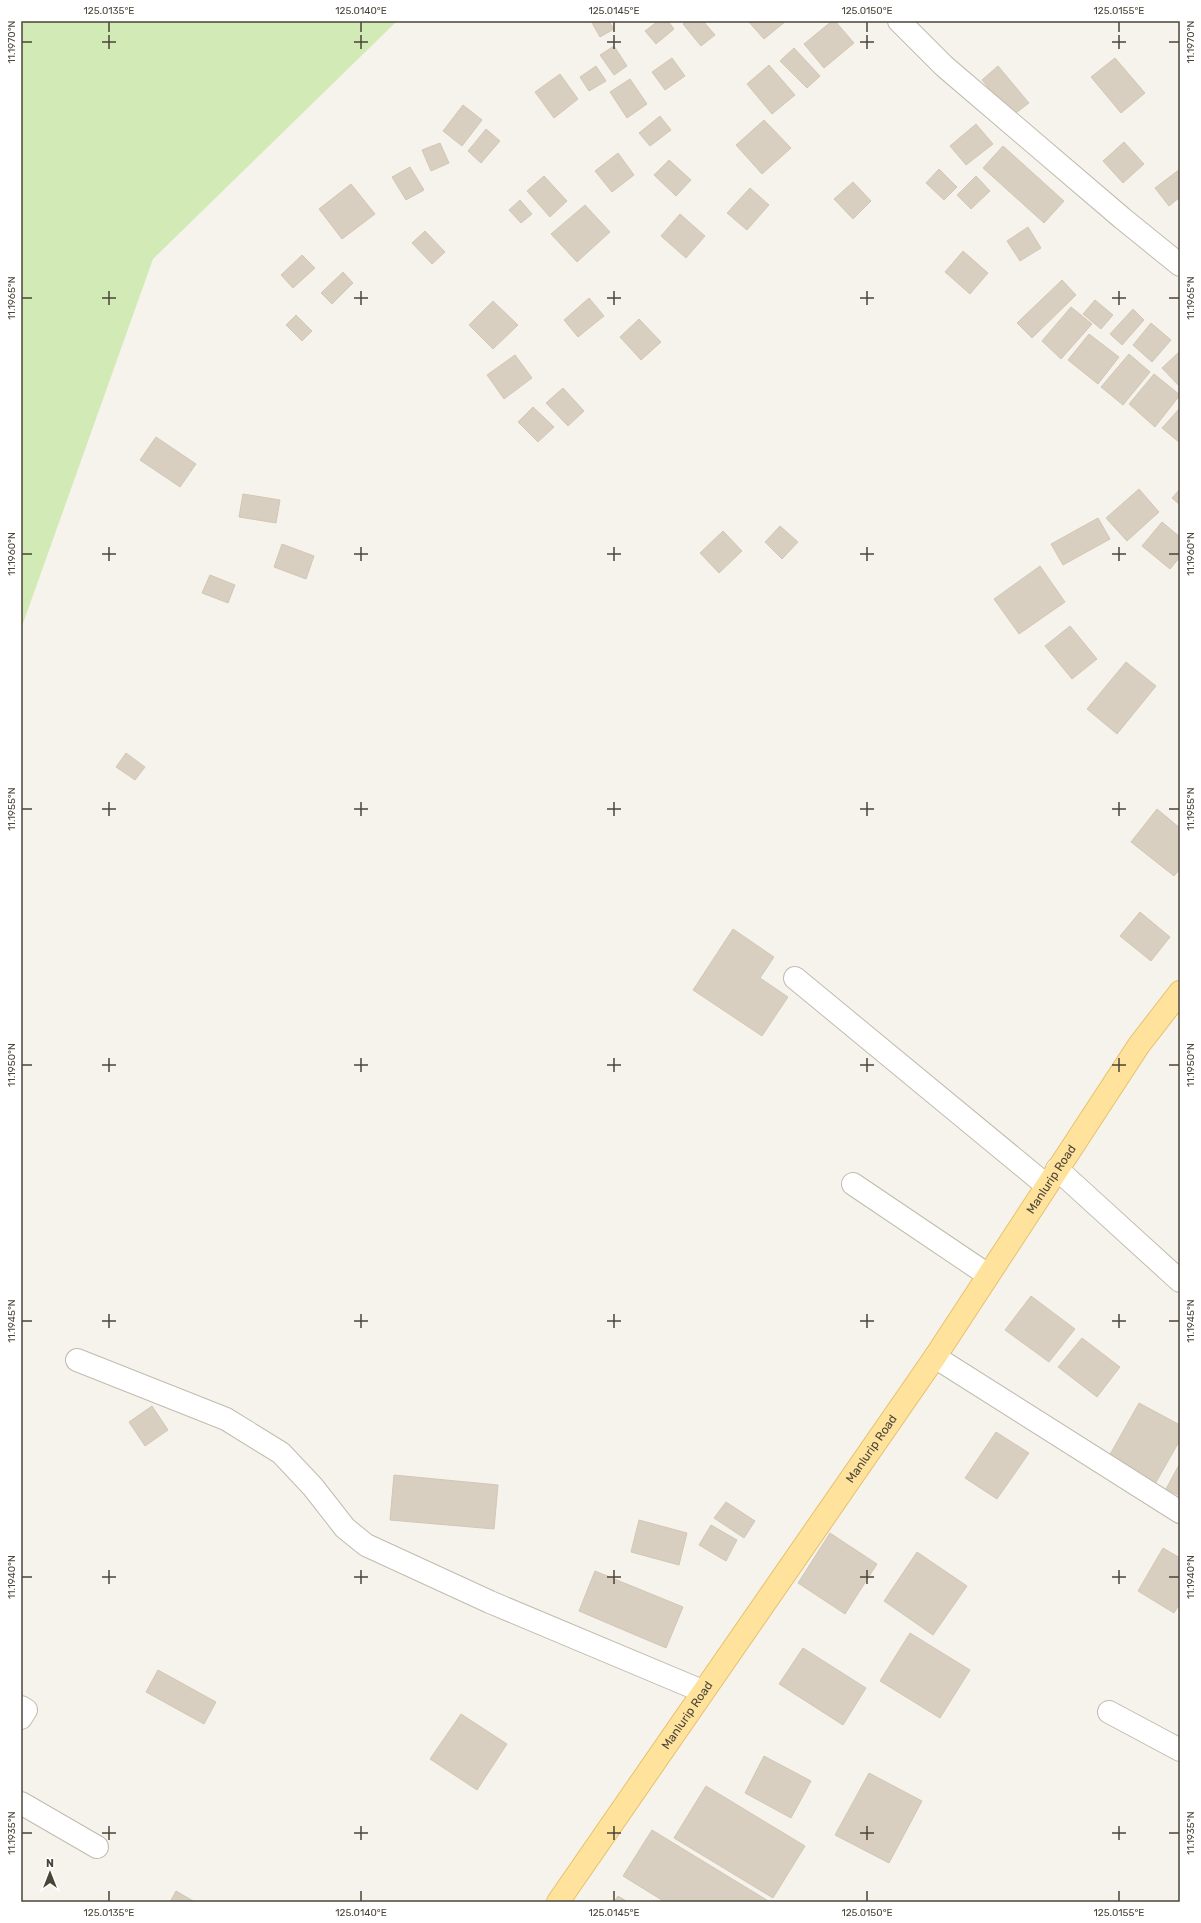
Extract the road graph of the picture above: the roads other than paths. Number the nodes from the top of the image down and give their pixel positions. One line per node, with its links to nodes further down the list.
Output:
1 (899, 21): 2 (street)
2 (1180, 265)
3 (795, 978): 5 (street)
4 (1180, 992): 5 (main road, Manlurip Road)
5 (1052, 1177): 7 (main road, Manlurip Road); 8 (street)
6 (853, 1184): 7 (street)
7 (988, 1275): 9 (main road, Manlurip Road)
8 (1180, 1281)
9 (934, 1357): 11 (street); 12 (main road, Manlurip Road)
10 (77, 1360): 12 (street)
11 (1180, 1512)
12 (702, 1691): 19 (main road, Manlurip Road)
13 (21, 1707): 15 (street)
14 (1109, 1712): 16 (street)
15 (21, 1718)
16 (1180, 1750)
17 (21, 1803): 18 (street)
18 (97, 1848)
19 (558, 1902)

